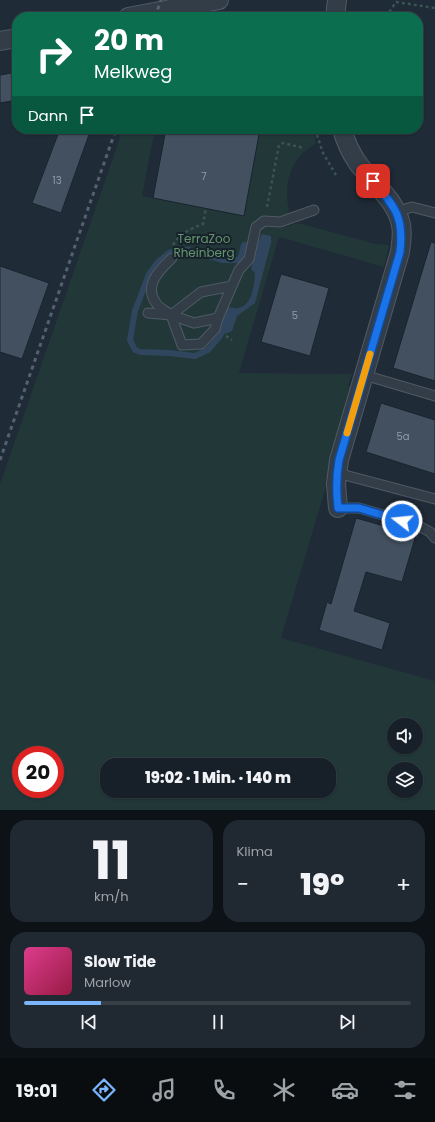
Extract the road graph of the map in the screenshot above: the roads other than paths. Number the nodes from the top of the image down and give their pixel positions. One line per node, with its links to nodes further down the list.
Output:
1 (219, 0): 3 (street)
2 (337, 0): 5 (street)
3 (189, 11): 4 (street)
4 (179, 12)
5 (336, 12)
6 (12, 39): 7 (street)
7 (0, 41)
8 (344, 134): 10 (street)
9 (314, 210): 13 (lane)
10 (396, 212): 11 (lane); 17 (street)
11 (435, 213)
12 (172, 258): 15 (lane)
13 (232, 286): 15 (lane); 16 (lane)
14 (148, 313): 15 (lane)
15 (170, 315): 16 (lane); 16 (lane)
16 (218, 318)
17 (364, 375): 18 (lane); 19 (street)
18 (435, 396)
19 (336, 473): 20 (lane); 21 (street)
20 (435, 500)
21 (338, 508): 22 (lane)
22 (435, 538)

